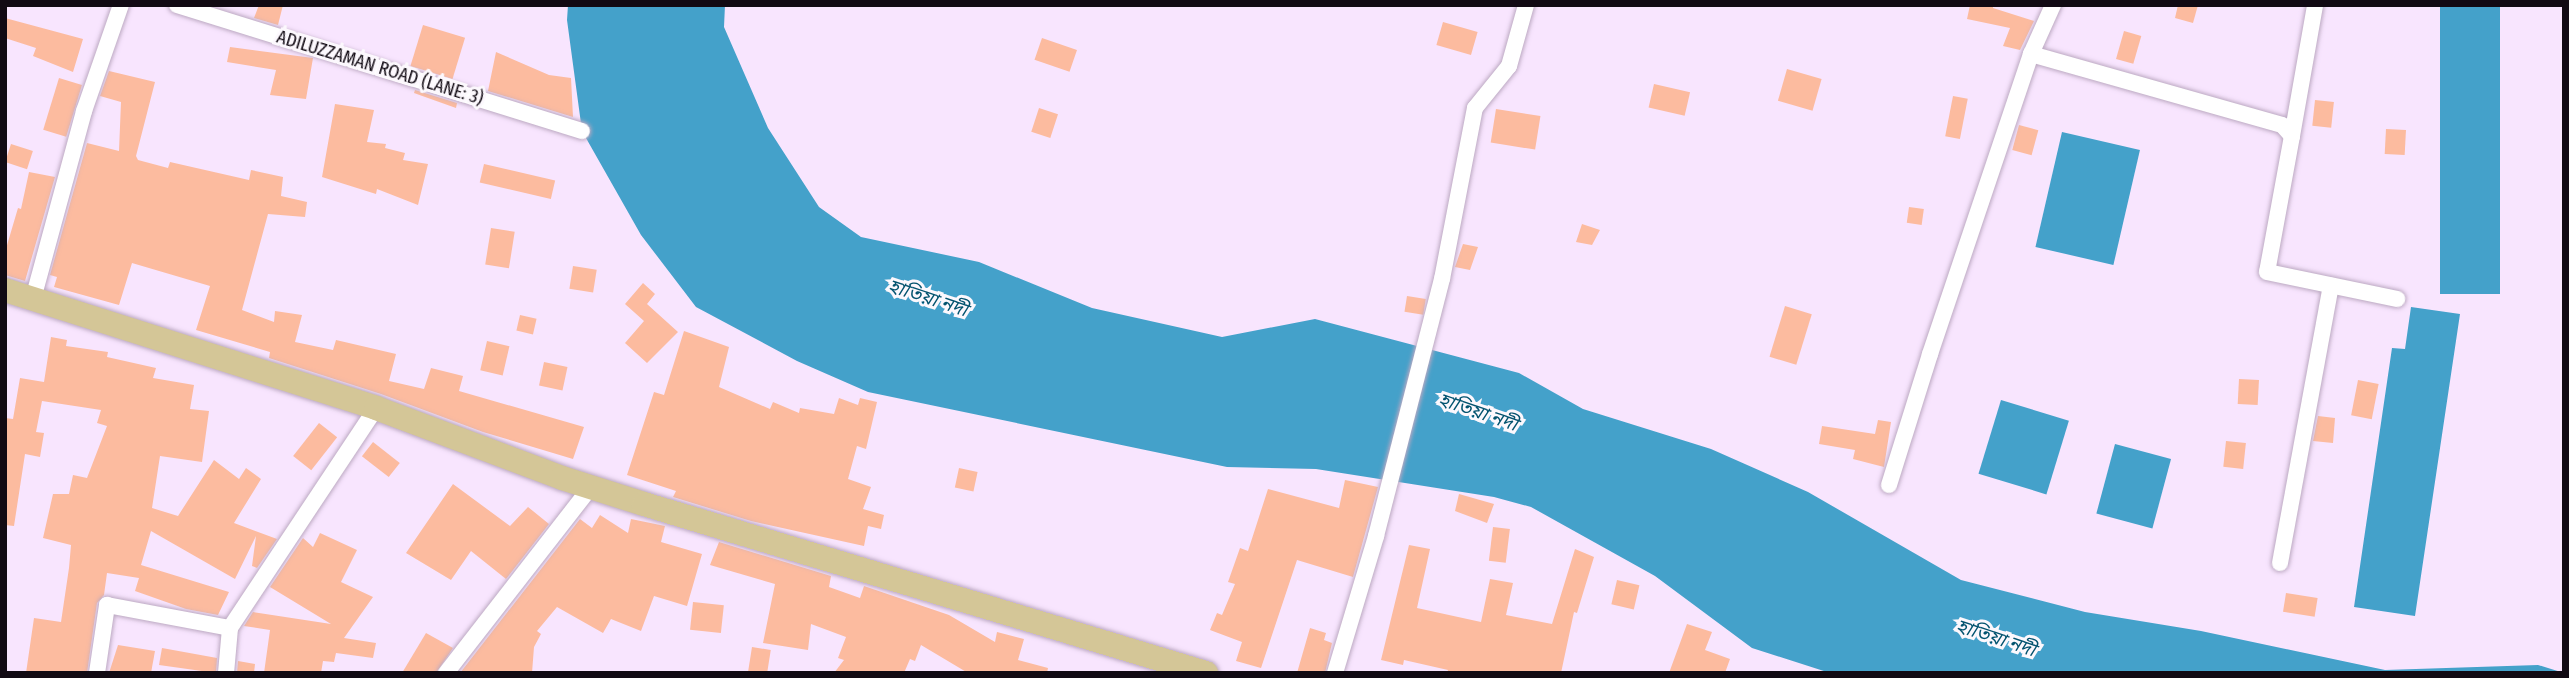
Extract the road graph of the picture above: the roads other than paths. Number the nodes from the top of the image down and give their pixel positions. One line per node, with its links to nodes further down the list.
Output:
1 (121, 5): 11 (street)
2 (177, 5): 7 (street, ADILUZZAMAN ROAD (LANE: 3))
3 (1527, 5): 22 (street)
4 (2053, 5): 6 (street)
5 (2315, 5): 8 (street)
6 (2031, 54): 8 (street); 14 (street)
7 (582, 131)
8 (2292, 136): 9 (street)
9 (2331, 286): 12 (street); 16 (street)
10 (5, 290): 11 (main road)
11 (33, 299): 13 (main road)
12 (2397, 299)
13 (376, 408): 15 (main road); 17 (street)
14 (1889, 485)
15 (592, 487): 18 (main road); 21 (street)
16 (2280, 563)
17 (230, 628): 19 (street); 20 (street)
18 (1197, 671)
19 (97, 673)
20 (226, 673)
21 (446, 673)
22 (1335, 673)

